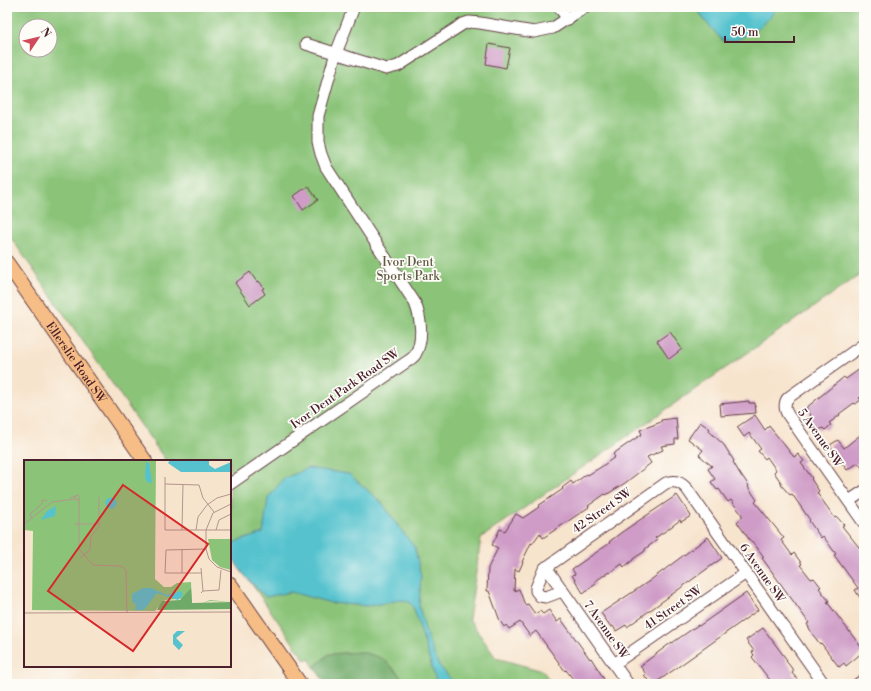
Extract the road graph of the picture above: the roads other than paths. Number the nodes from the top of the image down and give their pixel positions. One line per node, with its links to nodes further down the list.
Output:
1 (354, 7): 6 (street, Ivor Dent Park Road SW)
2 (559, 7): 4 (street)
3 (585, 7): 4 (street)
4 (568, 19): 6 (street)
5 (306, 44): 6 (street)
6 (336, 54): 11 (street, Ivor Dent Park Road SW)
7 (7, 263): 9 (main road, Ellerslie Road SW)
8 (864, 344): 13 (street, 5 Avenue SW)
9 (144, 460)
10 (676, 482): 15 (street, 42 Street SW); 16 (street, 6 Avenue SW)
11 (231, 483)
12 (864, 491): 13 (street)
13 (849, 501): 14 (street, 5 Avenue SW)
14 (864, 523)
15 (546, 567): 18 (street, 7 Avenue SW); 18 (street)
16 (746, 573): 19 (street, 41 Street SW); 23 (street, 6 Avenue SW)
17 (231, 585): 21 (main road)
18 (562, 591): 19 (street, 7 Avenue SW)
19 (614, 664): 22 (street, 7 Avenue SW)
20 (864, 680): 24 (street)
21 (300, 684)
22 (628, 684)
23 (824, 684)
24 (858, 684)

